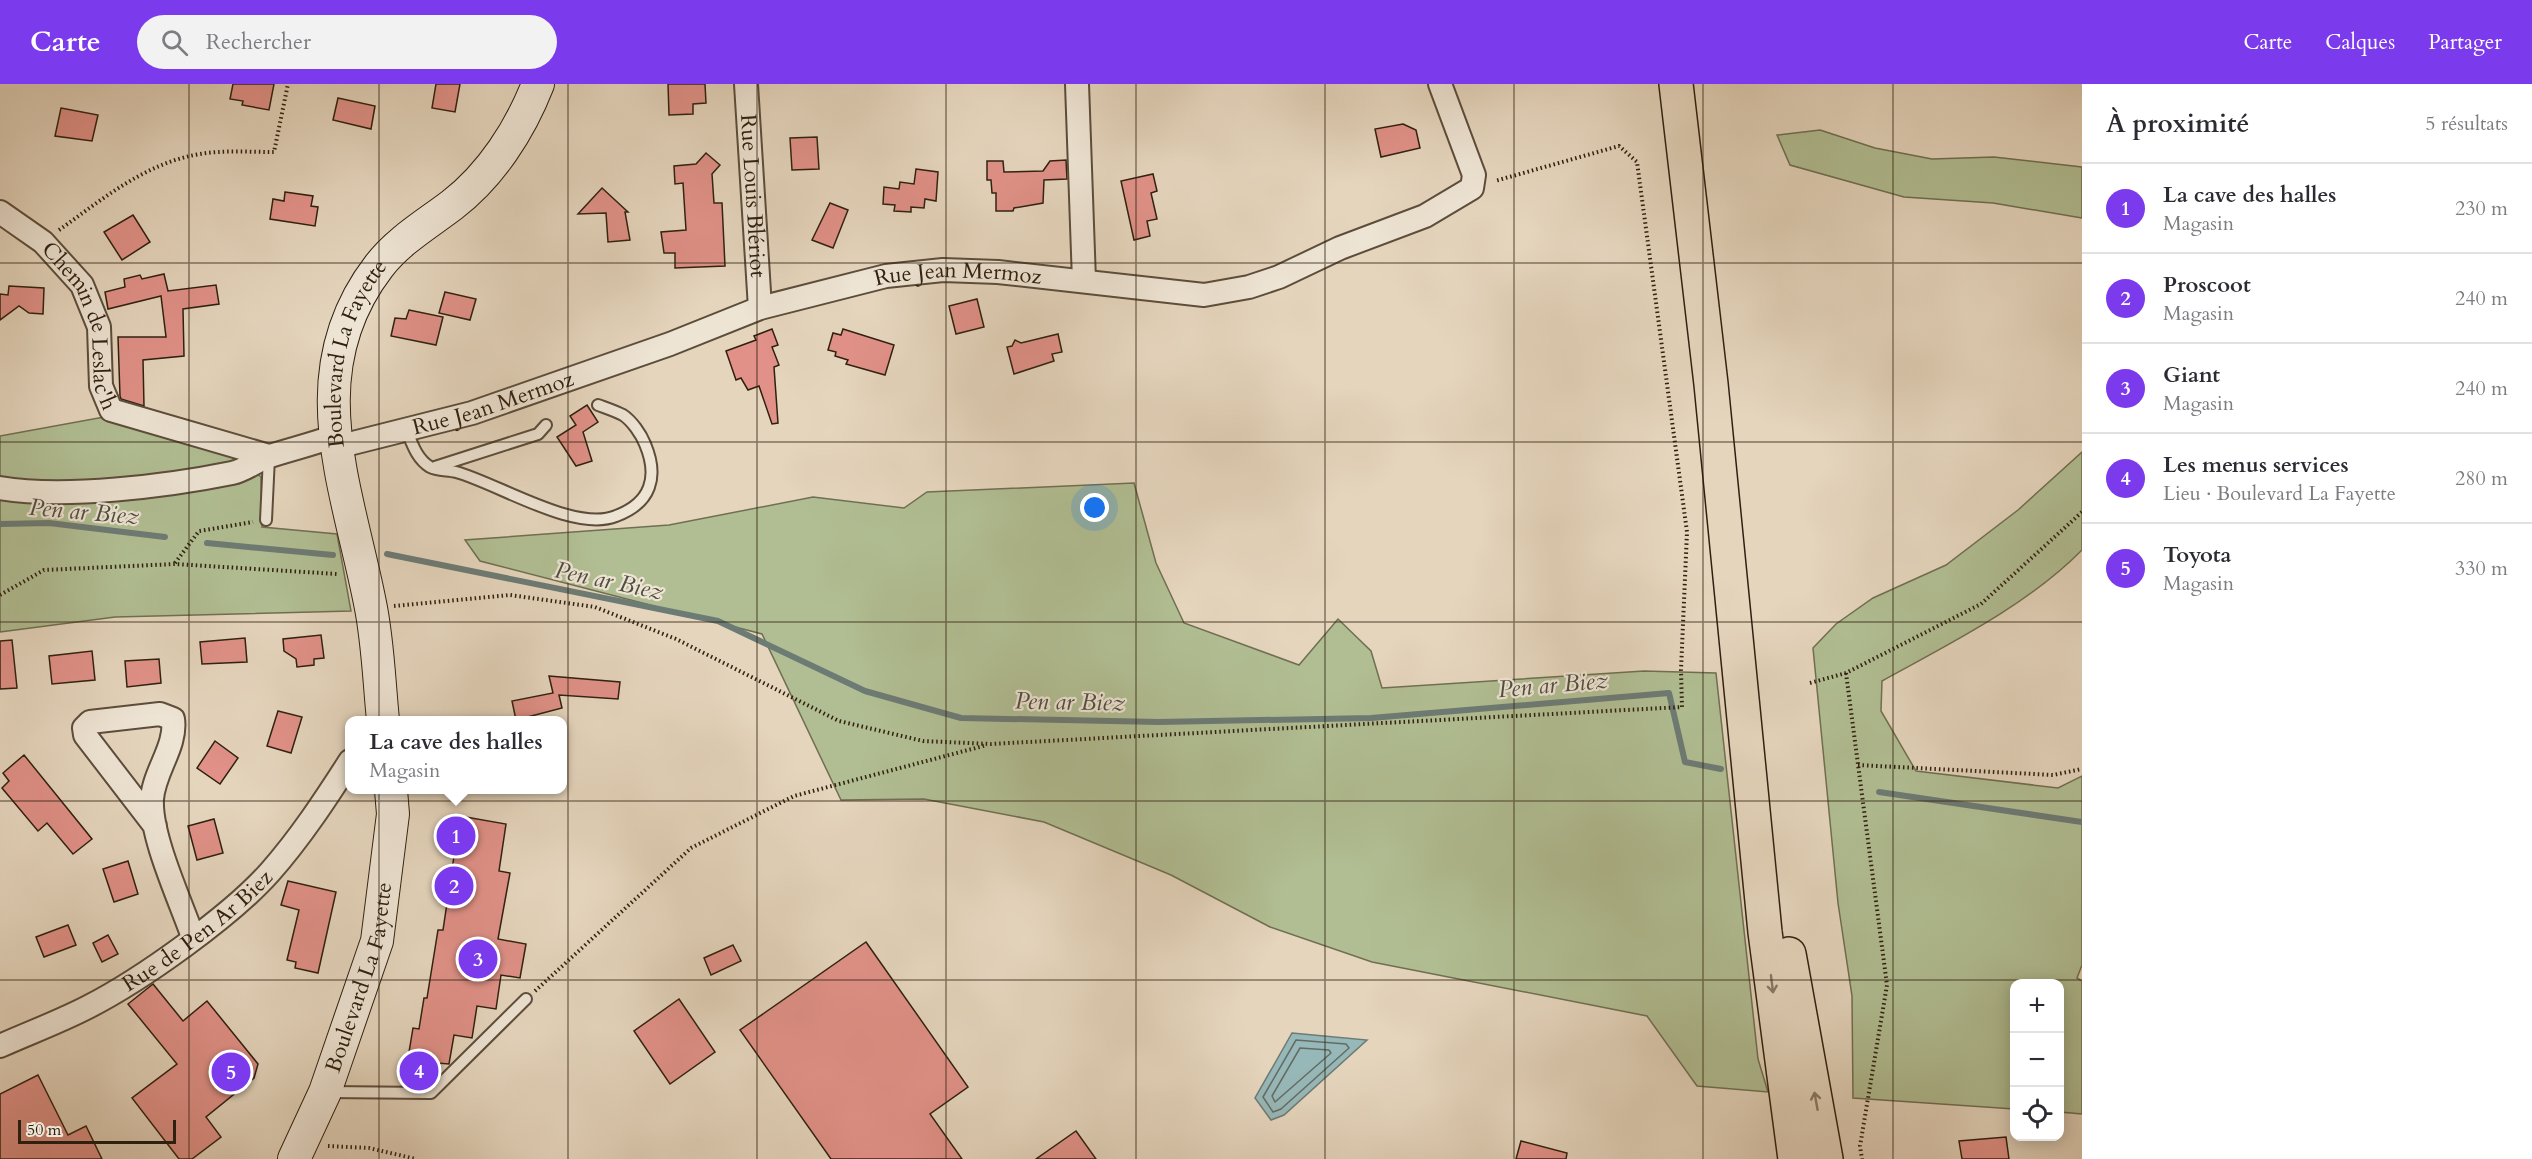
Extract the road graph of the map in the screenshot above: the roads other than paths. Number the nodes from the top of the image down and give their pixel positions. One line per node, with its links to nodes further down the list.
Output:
1 (538, 84): 12 (main road, Boulevard La Fayette)
2 (746, 84): 8 (street, Rue Louis Blériot)
3 (1077, 84): 7 (street)
4 (1440, 84): 7 (street, Rue Jean Mermoz)
5 (1676, 84): 18 (main road)
6 (0, 212): 13 (street, Chemin de Leslac'h)
7 (1084, 281): 8 (street, Rue Jean Mermoz)
8 (760, 309): 11 (street, Rue Jean Mermoz)
9 (598, 405): 14 (lane)
10 (546, 425): 14 (lane)
11 (406, 429): 12 (street, Rue Jean Mermoz); 14 (lane)
12 (336, 441): 13 (street, Rue Jean Mermoz); 17 (main road, Boulevard La Fayette)
13 (269, 456): 15 (street, Rue Jean Mermoz); 16 (lane)
14 (432, 468)
15 (0, 488)
16 (266, 520)
17 (379, 713)
18 (1746, 738): 27 (main road, one-way to 27); 28 (main road, one-way to 18)
19 (345, 769): 22 (street, Rue de Pen Ar Biez)
20 (391, 794): 25 (main road, Boulevard La Fayette)
21 (155, 826): 21 (street); 22 (street)
22 (193, 937): 24 (street, Rue de Pen Ar Biez)
23 (526, 999): 25 (lane)
24 (0, 1046)
25 (325, 1092): 26 (main road, Boulevard La Fayette)
26 (297, 1152)
27 (1795, 1159)
28 (1826, 1159)

